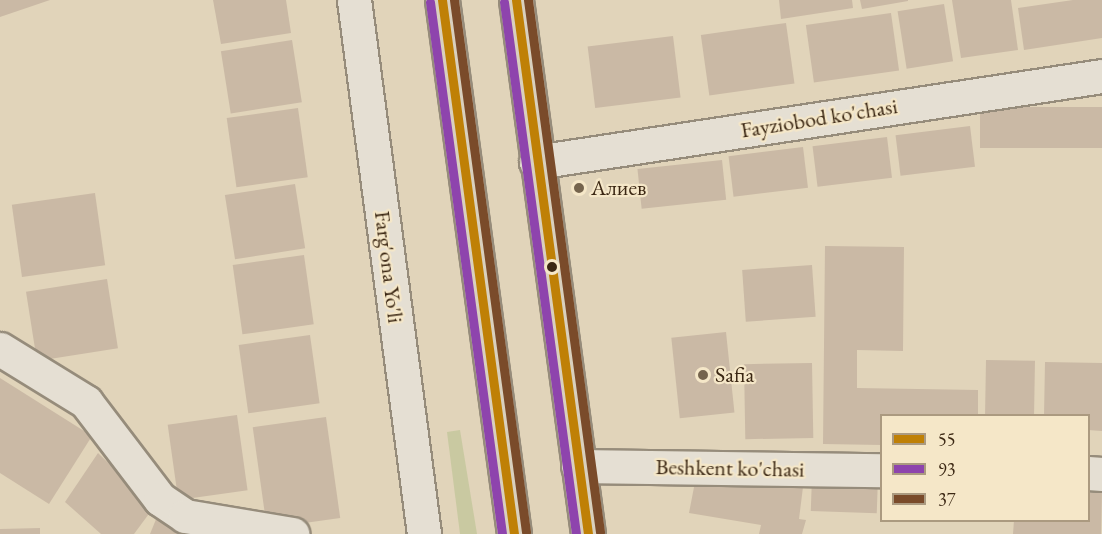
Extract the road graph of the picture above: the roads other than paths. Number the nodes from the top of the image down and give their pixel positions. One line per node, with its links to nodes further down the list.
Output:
1 (354, 0): 10 (street, Farg'ona Yo'li)
2 (442, 0): 11 (main road)
3 (516, 0): 5 (main road)
4 (1102, 76): 5 (street, Fayziobod ko'chasi)
5 (536, 162): 7 (main road)
6 (0, 349): 9 (street)
7 (578, 466): 8 (street, Beshkent ko'chasi); 12 (main road)
8 (880, 470)
9 (292, 534)
10 (424, 534)
11 (514, 534)
12 (588, 534)

